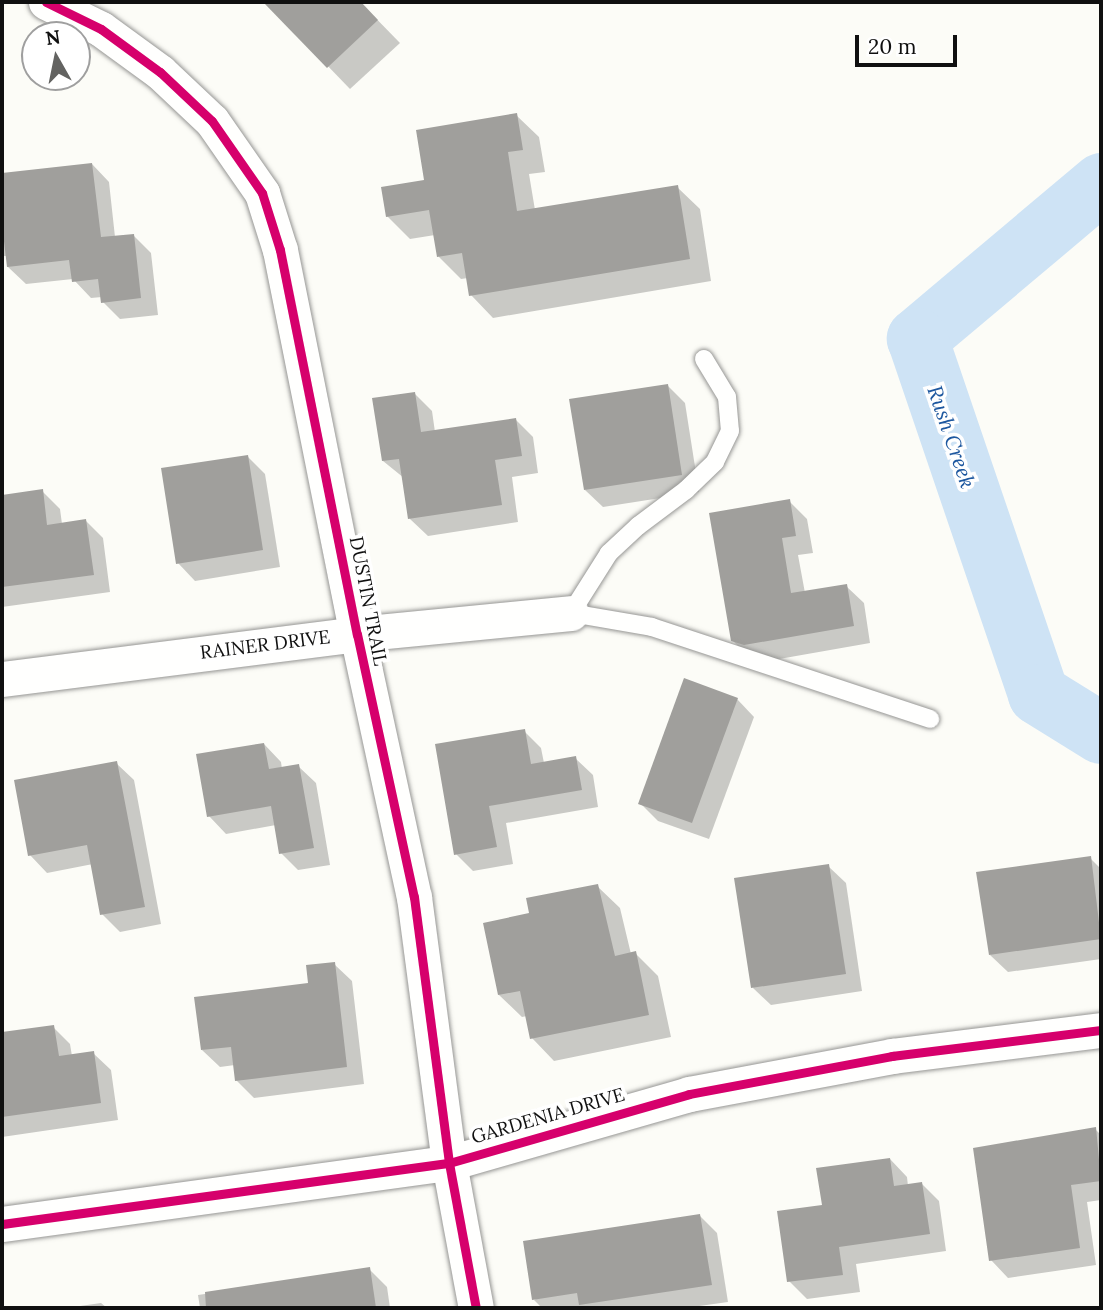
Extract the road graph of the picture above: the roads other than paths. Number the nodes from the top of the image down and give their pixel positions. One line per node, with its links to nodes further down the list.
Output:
1 (46, 2): 4 (street, DUSTIN TRAIL)
2 (704, 359): 3 (lane)
3 (571, 614): 4 (street, RAINER DRIVE); 6 (lane)
4 (356, 634): 5 (street, RAINER DRIVE); 8 (street, DUSTIN TRAIL)
5 (2, 679)
6 (930, 719)
7 (1101, 1030): 8 (street, GARDENIA DRIVE)
8 (449, 1163): 9 (street, GARDENIA DRIVE); 10 (street, DUSTIN TRAIL)
9 (2, 1224)
10 (475, 1308)

